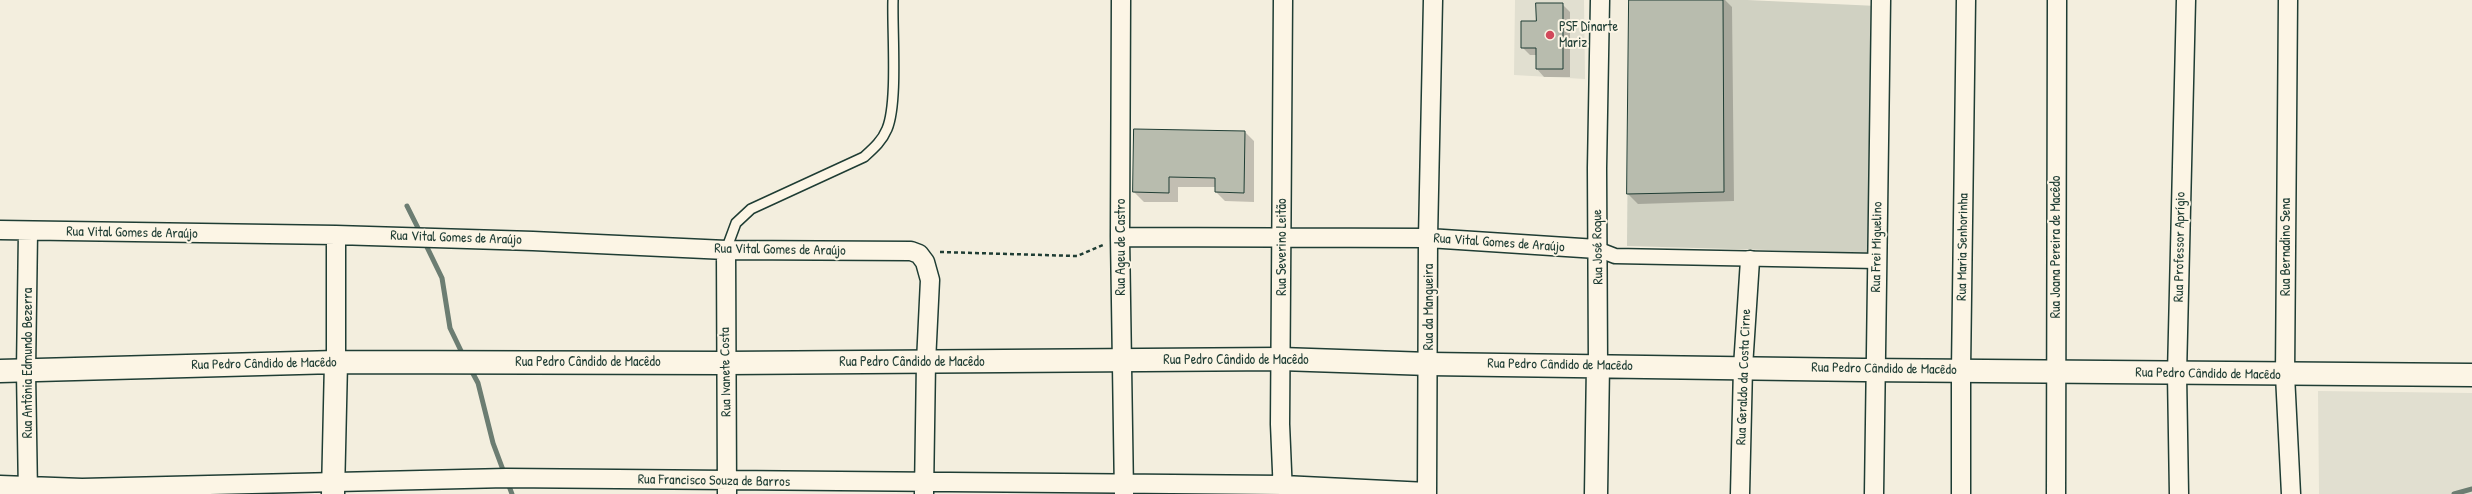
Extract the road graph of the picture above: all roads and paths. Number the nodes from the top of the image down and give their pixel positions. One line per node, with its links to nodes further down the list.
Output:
1 (893, 0): 18 (lane)
2 (1120, 0): 14 (street, Rua Ageu de Castro)
3 (1283, 0): 16 (street, Rua Severino Leitão)
4 (1433, 0): 15 (street, Rua da Mangueira)
5 (1600, 0): 17 (street, Rua José Roque)
6 (1881, 0): 21 (street, Rua Frei Miguelino)
7 (1966, 0): 32 (street, Rua Maria Senhorinha)
8 (2057, 0): 33 (street, Rua Joana Pereira de Macêdo)
9 (2186, 0): 35 (street, Rua Professor Aprígio)
10 (2288, 0): 36 (street, Rua Bernadino Sena)
11 (0, 230): 12 (street, Rua Vital Gomes de Araújo)
12 (28, 232): 13 (street, Rua Vital Gomes de Araújo); 31 (street, Rua Antônia Edmundo Bezerra)
13 (336, 235): 18 (street, Rua Vital Gomes de Araújo); 24 (street)
14 (1120, 237): 16 (street, Rua Vital Gomes de Araújo); 19 (path); 23 (street, Rua Ageu de Castro)
15 (1428, 238): 16 (street, Rua Vital Gomes de Araújo); 17 (street, Rua Vital Gomes de Araújo); 27 (street, Rua da Mangueira)
16 (1282, 239): 22 (street, Rua Severino Leitão)
17 (1598, 249): 20 (street, Rua Vital Gomes de Araújo); 28 (street, Rua José Roque)
18 (726, 250): 19 (street, Rua Vital Gomes de Araújo); 26 (street, Rua Ivanete Costa)
19 (912, 252): 25 (street)
20 (1750, 260): 21 (street, Rua Vital Gomes de Araújo); 29 (street, Rua Geraldo da Costa Cirne)
21 (1877, 261): 30 (street, Rua Frei Miguelino)
22 (1281, 359): 23 (street, Rua Pedro Cândido de Macêdo); 27 (street, Rua Pedro Cândido de Macêdo); 44 (street, Rua Severino Leitão)
23 (1121, 360): 25 (street, Rua Pedro Cândido de Macêdo); 43 (street, Rua Ageu de Castro)
24 (336, 362): 26 (street, Rua Pedro Cândido de Macêdo); 31 (street, Rua Pedro Cândido de Macêdo); 39 (street)
25 (926, 362): 26 (street, Rua Pedro Cândido de Macêdo); 41 (street)
26 (726, 363): 40 (street, Rua Ivanete Costa)
27 (1429, 364): 28 (street, Rua Pedro Cândido de Macêdo); 45 (street, Rua da Mangueira)
28 (1598, 364): 29 (street, Rua Pedro Cândido de Macêdo); 46 (street, Rua José Roque)
29 (1743, 367): 30 (street, Rua Pedro Cândido de Macêdo); 47 (street, Rua Geraldo da Costa Cirne)
30 (1876, 369): 32 (street, Rua Pedro Cândido de Macêdo); 48 (street, Rua Frei Miguelino)
31 (26, 370): 34 (street, Rua Pedro Cândido de Macêdo); 42 (street, Rua Antônia Edmundo Bezerra)
32 (1961, 370): 33 (street, Rua Pedro Cândido de Macêdo); 49 (street, Rua Maria Senhorinha)
33 (2055, 370): 35 (street, Rua Pedro Cândido de Macêdo); 50 (street, Rua Joana Pereira de Macêdo)
34 (0, 371)
35 (2177, 374): 36 (street, Rua Pedro Cândido de Macêdo); 51 (street, Rua Professor Aprígio)
36 (2285, 375): 37 (street, Rua Pedro Cândido de Macêdo); 52 (street, Rua Bernadino Sena)
37 (2472, 375)
38 (0, 485): 42 (street, Rua Francisco Souza de Barros)
39 (333, 488): 40 (street, Rua Francisco Souza de Barros); 42 (street, Rua Francisco Souza de Barros)
40 (727, 488): 41 (street, Rua Francisco Souza de Barros)
41 (924, 488): 43 (street, Rua Francisco Souza de Barros)
42 (28, 489)
43 (1124, 489): 44 (street, Rua Francisco Souza de Barros)
44 (1283, 490): 45 (street, Rua Francisco Souza de Barros)
45 (1428, 493)
46 (1596, 494)
47 (1740, 494)
48 (1874, 494)
49 (1961, 494)
50 (2056, 494)
51 (2179, 494)
52 (2291, 494)

